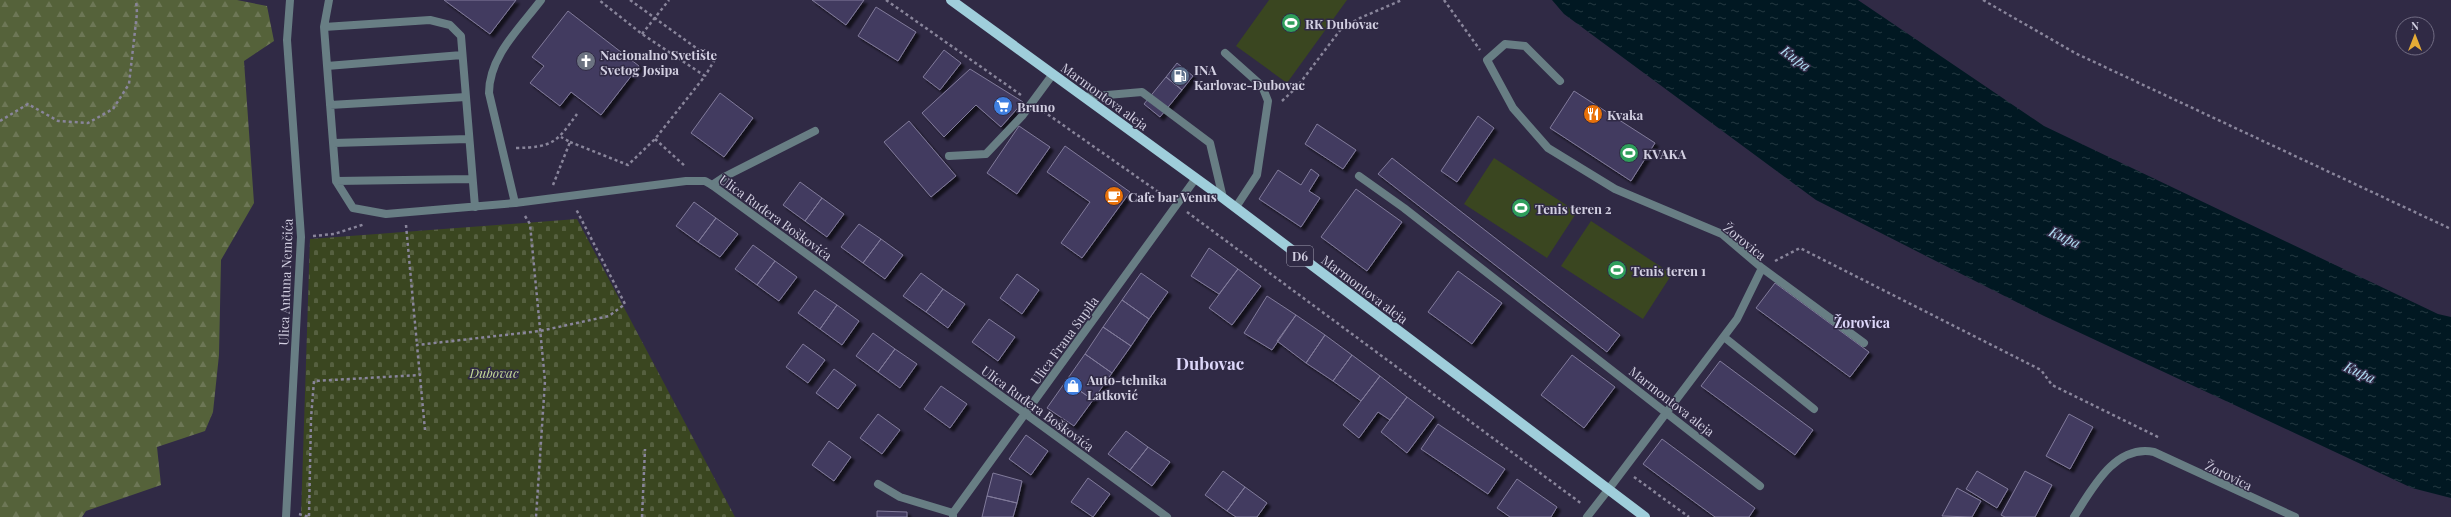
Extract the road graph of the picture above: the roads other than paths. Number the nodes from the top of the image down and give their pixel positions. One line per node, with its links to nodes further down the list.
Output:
1 (290, 0): 38 (street, Ulica Antuna Nemčića)
2 (329, 0): 5 (street)
3 (541, 0): 24 (street)
4 (951, 0): 9 (main road, Marmontova aleja / D6)
5 (324, 27): 7 (street); 8 (street)
6 (1225, 53): 26 (street)
7 (462, 55): 8 (street); 12 (street)
8 (327, 66): 13 (street)
9 (1053, 74): 11 (main road, Marmontova aleja / D6); 17 (street)
10 (1560, 81): 27 (street, Žorovica)
11 (1084, 96): 19 (main road, Marmontova aleja / D6); 23 (street)
12 (466, 97): 13 (street); 15 (street)
13 (330, 105): 16 (street)
14 (815, 131): 22 (street)
15 (468, 139): 16 (street); 20 (street)
16 (334, 144): 21 (street)
17 (949, 156)
18 (1359, 176): 31 (street, Marmontova aleja)
19 (1196, 178): 23 (main road, Marmontova aleja / D6); 32 (street, Ulica Frana Supila)
20 (472, 179): 21 (street); 25 (street)
21 (336, 180): 25 (street, Ulica Ruđera Boškovića)
22 (712, 185): 24 (street, Ulica Ruđera Boškovića); 32 (street, Ulica Ruđera Boškovića)
23 (1223, 198): 26 (main road, Marmontova aleja / D6)
24 (515, 203): 25 (street, Ulica Ruđera Boškovića)
25 (475, 207)
26 (1236, 207): 35 (main road, Marmontova aleja / D6)
27 (1762, 268): 28 (street, Žorovica); 29 (street)
28 (1724, 337): 30 (street); 31 (street, Žorovica)
29 (1864, 343)
30 (1814, 408)
31 (1665, 412): 34 (street, Marmontova aleja); 35 (street, Žorovica)
32 (1024, 414): 37 (street, Ulica Frana Supila); 39 (street, Ulica Ruđera Boškovića)
33 (878, 484): 37 (street)
34 (1760, 486)
35 (1608, 490): 36 (street, Žorovica); 40 (main road, Marmontova aleja / D6)
36 (1589, 514)
37 (953, 515)
38 (286, 517)
39 (1167, 517)
40 (1645, 517)
41 (2074, 517): 42 (street, Žorovica)
42 (2295, 517)

